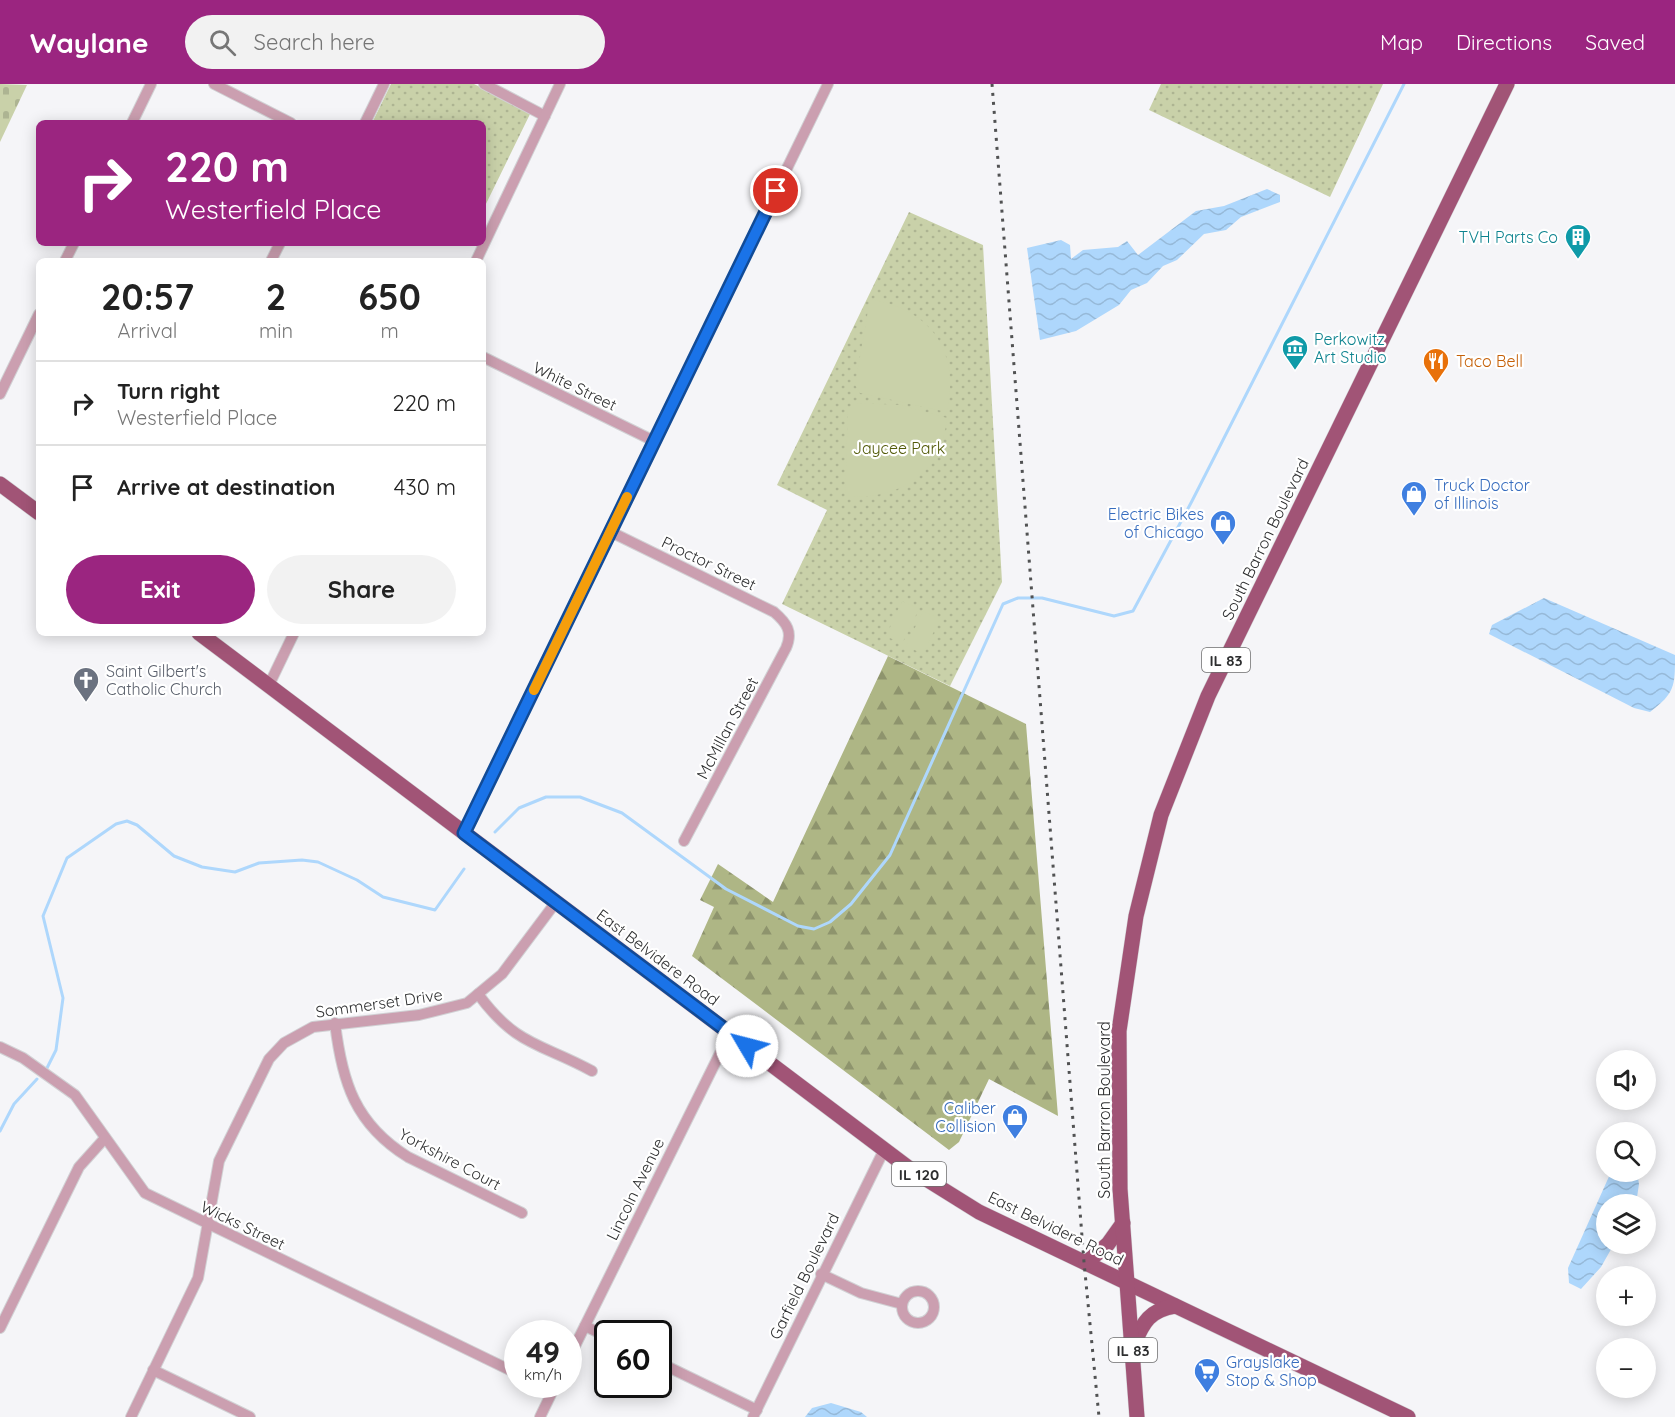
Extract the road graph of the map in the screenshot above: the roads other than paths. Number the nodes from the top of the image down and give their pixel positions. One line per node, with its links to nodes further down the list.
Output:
1 (151, 84): 9 (street)
2 (214, 84): 10 (street)
3 (384, 84): 11 (street)
4 (484, 84): 8 (street)
5 (560, 84): 8 (street)
6 (828, 84): 16 (street)
7 (1507, 84): 35 (main road, South Barron Boulevard / IL 83)
8 (545, 116): 12 (street)
9 (133, 120)
10 (285, 120)
11 (366, 120)
12 (488, 223)
13 (36, 320): 15 (street)
14 (486, 358): 16 (street, White Street)
15 (0, 394)
16 (654, 441): 19 (street)
17 (0, 484): 18 (main road)
18 (36, 511)
19 (611, 532): 20 (street, Proctor Street); 24 (street)
20 (789, 628): 25 (street, McMillan Street)
21 (203, 636): 23 (main road, East Belvidere Road / IL 120)
22 (293, 636): 23 (street)
23 (269, 685): 24 (main road, East Belvidere Road / IL 120)
24 (464, 833): 26 (main road, East Belvidere Road / IL 120)
25 (684, 841)
26 (556, 902): 27 (street, Sommerset Drive); 29 (main road, East Belvidere Road / IL 120)
27 (478, 994): 28 (street, Sommerset Drive); 31 (street)
28 (335, 1023): 34 (street, Yorkshire Court); 36 (street, Sommerset Drive)
29 (730, 1033): 33 (main road, East Belvidere Road / IL 120); 42 (street, Lincoln Avenue)
30 (0, 1047): 32 (street, Wicks Street)
31 (592, 1071)
32 (105, 1138): 36 (street, Wicks Street); 43 (street)
33 (884, 1150): 37 (main road, East Belvidere Road / IL 120); 38 (street, Garfield Boulevard)
34 (522, 1213)
35 (1123, 1223): 37 (main road); 39 (main road, South Barron Boulevard / IL 83)
36 (209, 1225): 47 (street, Wicks Street); 48 (street, Sommerset Drive)
37 (1086, 1263): 39 (main road, East Belvidere Road / IL 120)
38 (821, 1274): 40 (street); 51 (street, Garfield Boulevard)
39 (1128, 1283): 41 (main road, East Belvidere Road / IL 120); 46 (main road, IL 83)
40 (902, 1304)
41 (1175, 1306): 46 (main road); 56 (main road, East Belvidere Road / IL 120)
42 (585, 1326): 44 (street); 45 (street, Lincoln Avenue)
43 (0, 1328)
44 (594, 1330)
45 (582, 1332)
46 (1133, 1346): 55 (main road, IL 83)
47 (504, 1367)
48 (153, 1370): 52 (street, Sommerset Drive); 53 (street)
49 (672, 1370): 51 (street)
50 (550, 1398): 54 (street)
51 (755, 1414)
52 (131, 1417)
53 (250, 1417)
54 (540, 1417)
55 (1137, 1417)
56 (1408, 1417)

